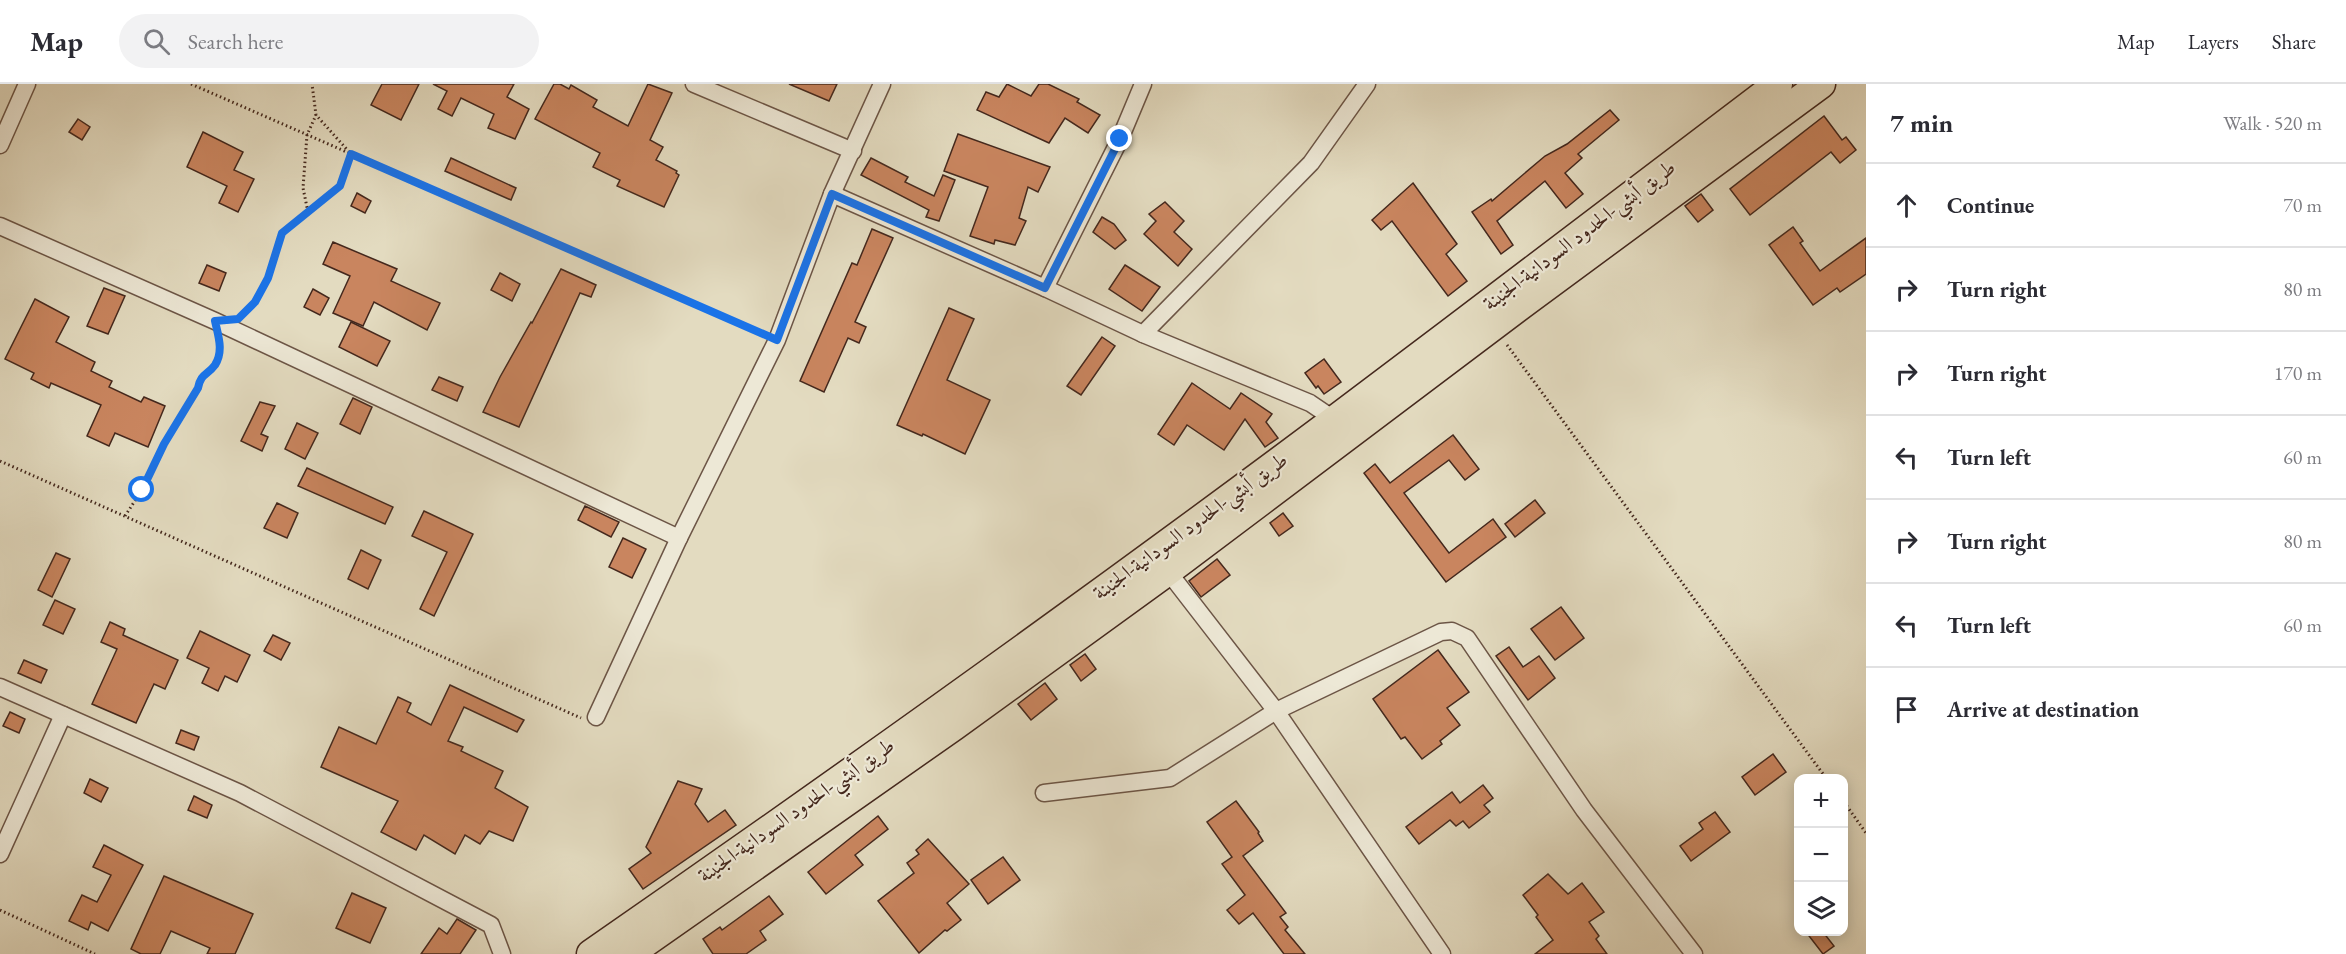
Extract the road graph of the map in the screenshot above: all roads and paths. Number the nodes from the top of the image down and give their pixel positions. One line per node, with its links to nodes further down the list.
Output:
1 (27, 84): 11 (street)
2 (191, 84): 12 (path)
3 (312, 84): 10 (path)
4 (694, 84): 13 (street)
5 (882, 84): 13 (street)
6 (1143, 84): 18 (street)
7 (1367, 84): 21 (street)
8 (1778, 84): 23 (highway, طريق أبشي-الحدود السودانية-الجنينة)
9 (1814, 86): 20 (highway)
10 (316, 115): 12 (path); 14 (path)
11 (2, 134)
12 (307, 135): 14 (path); 16 (path)
13 (853, 151): 15 (street)
14 (351, 154): 16 (path); 22 (path)
15 (832, 194): 18 (street); 22 (street)
16 (308, 212): 19 (path)
17 (0, 226): 19 (street)
18 (1045, 288): 21 (street)
19 (215, 321): 25 (path); 26 (street)
20 (1493, 327): 23 (highway); 32 (path)
21 (1143, 334): 23 (street)
22 (777, 340): 26 (street)
23 (1344, 426): 27 (highway, طريق أبشي-الحدود السودانية-الجنينة)
24 (0, 461): 25 (path)
25 (125, 516): 31 (path)
26 (678, 538): 31 (street)
27 (1160, 562): 29 (street); 40 (highway, طريق أبشي-الحدود السودانية-الجنينة); 41 (highway)
28 (0, 687): 30 (street)
29 (1276, 711): 33 (street); 42 (street); 43 (street)
30 (63, 715): 36 (street); 39 (street)
31 (589, 718)
32 (1823, 774)
33 (1044, 793)
34 (1848, 808): 35 (path)
35 (1866, 833)
36 (0, 854)
37 (0, 910): 38 (path)
38 (95, 954)
39 (502, 954)
40 (591, 954)
41 (629, 954)
42 (1442, 954)
43 (1694, 954)

